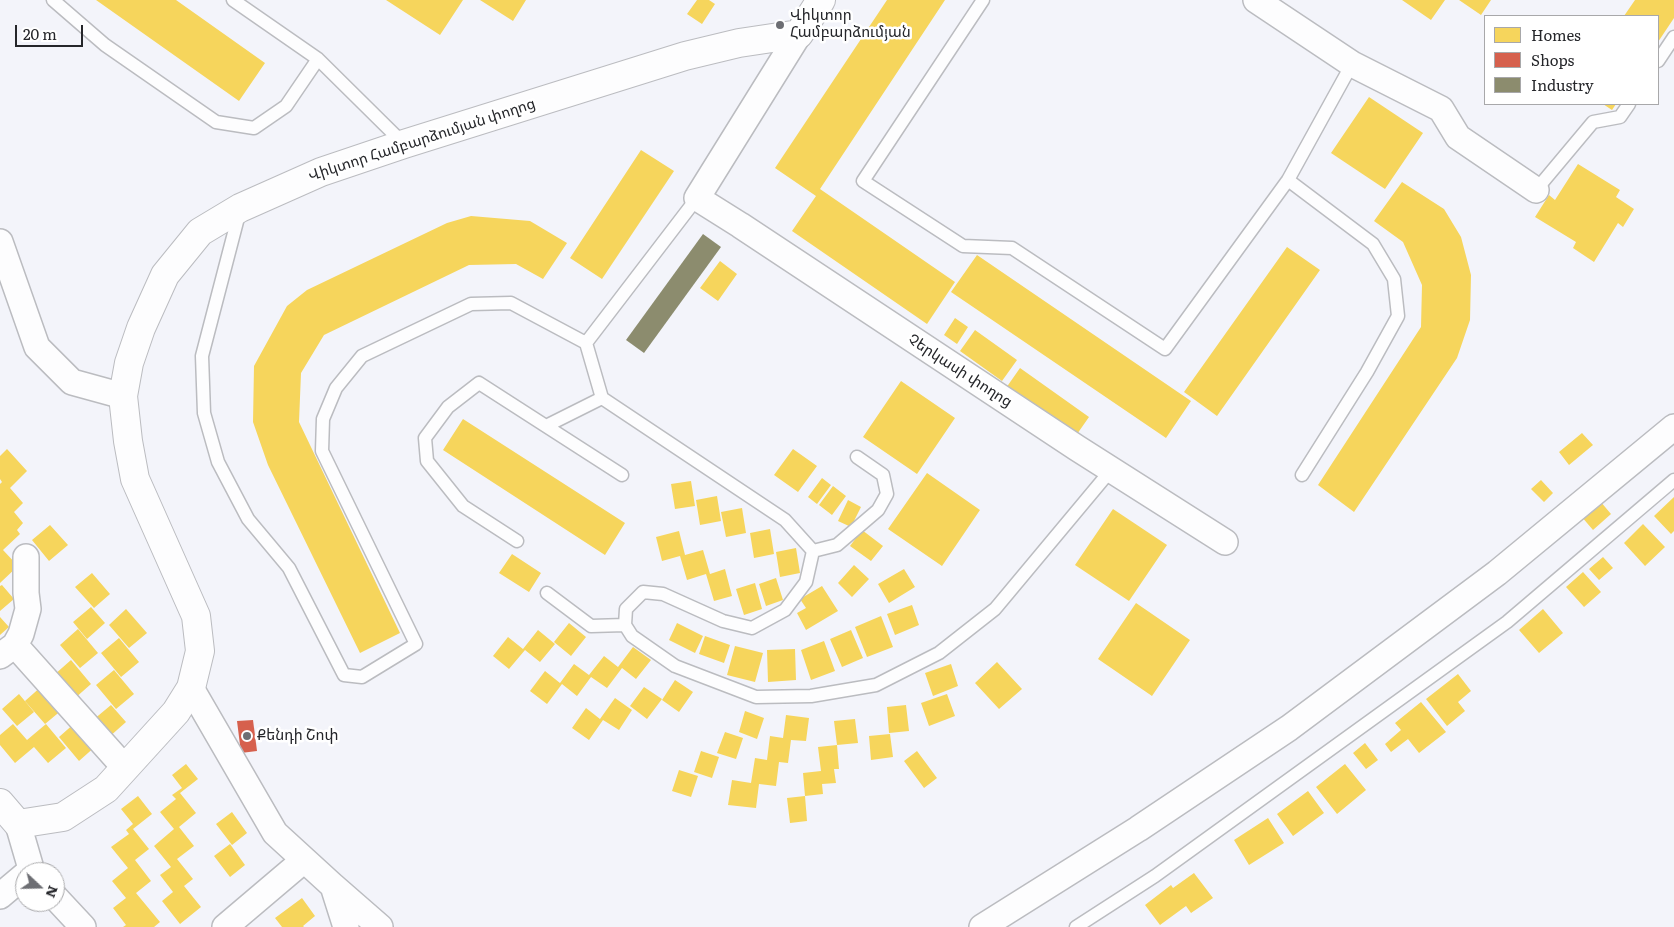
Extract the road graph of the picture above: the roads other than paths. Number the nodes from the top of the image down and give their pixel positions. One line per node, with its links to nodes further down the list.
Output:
1 (52, 0): 8 (lane)
2 (233, 0): 8 (lane)
3 (821, 0): 6 (street)
4 (983, 0): 13 (lane)
5 (1256, 0): 10 (street)
6 (799, 34): 12 (street, Վիկտոր Համբարձումյան փողոց); 15 (street)
7 (1674, 37): 9 (lane)
8 (318, 59): 12 (lane)
9 (1659, 60)
10 (1352, 64): 13 (lane); 14 (street)
11 (1628, 105): 14 (lane)
12 (404, 144): 16 (street, Վիկտոր Համբարձումյան փողոց)
13 (1288, 180): 26 (lane)
14 (1536, 190)
15 (697, 198): 18 (lane); 24 (street, Չերկասի փողոց)
16 (240, 208): 18 (lane); 19 (street, Վիկտոր Համբարձումյան փողոց)
17 (0, 242): 19 (street)
18 (586, 343): 20 (lane)
19 (123, 396): 35 (street, Վիկտոր Համբարձումյան փողոց)
20 (602, 398): 21 (lane); 30 (lane)
21 (546, 426): 25 (lane); 28 (lane)
22 (1674, 427): 49 (street)
23 (856, 457): 30 (lane)
24 (1111, 470): 29 (street, Չերկասի փողոց); 33 (lane)
25 (622, 474)
26 (1302, 475)
27 (1674, 480): 50 (lane)
28 (517, 541)
29 (1225, 542)
30 (813, 551): 33 (lane)
31 (26, 557): 34 (street)
32 (547, 593): 33 (lane)
33 (625, 625)
34 (8, 650): 36 (street)
35 (191, 688): 36 (street, Վիկտոր Համբարձումյան փողոց); 39 (street)
36 (125, 768): 38 (street, Վիկտոր Համբարձումյան փողոց)
37 (0, 803): 38 (street)
38 (18, 824): 40 (street)
39 (304, 860): 42 (street); 46 (street)
40 (27, 862)
41 (15, 884): 43 (street)
42 (333, 886): 47 (street); 48 (street)
43 (0, 896)
44 (65, 908): 45 (street)
45 (83, 927)
46 (225, 927)
47 (346, 927)
48 (380, 927)
49 (982, 927)
50 (1076, 927)

